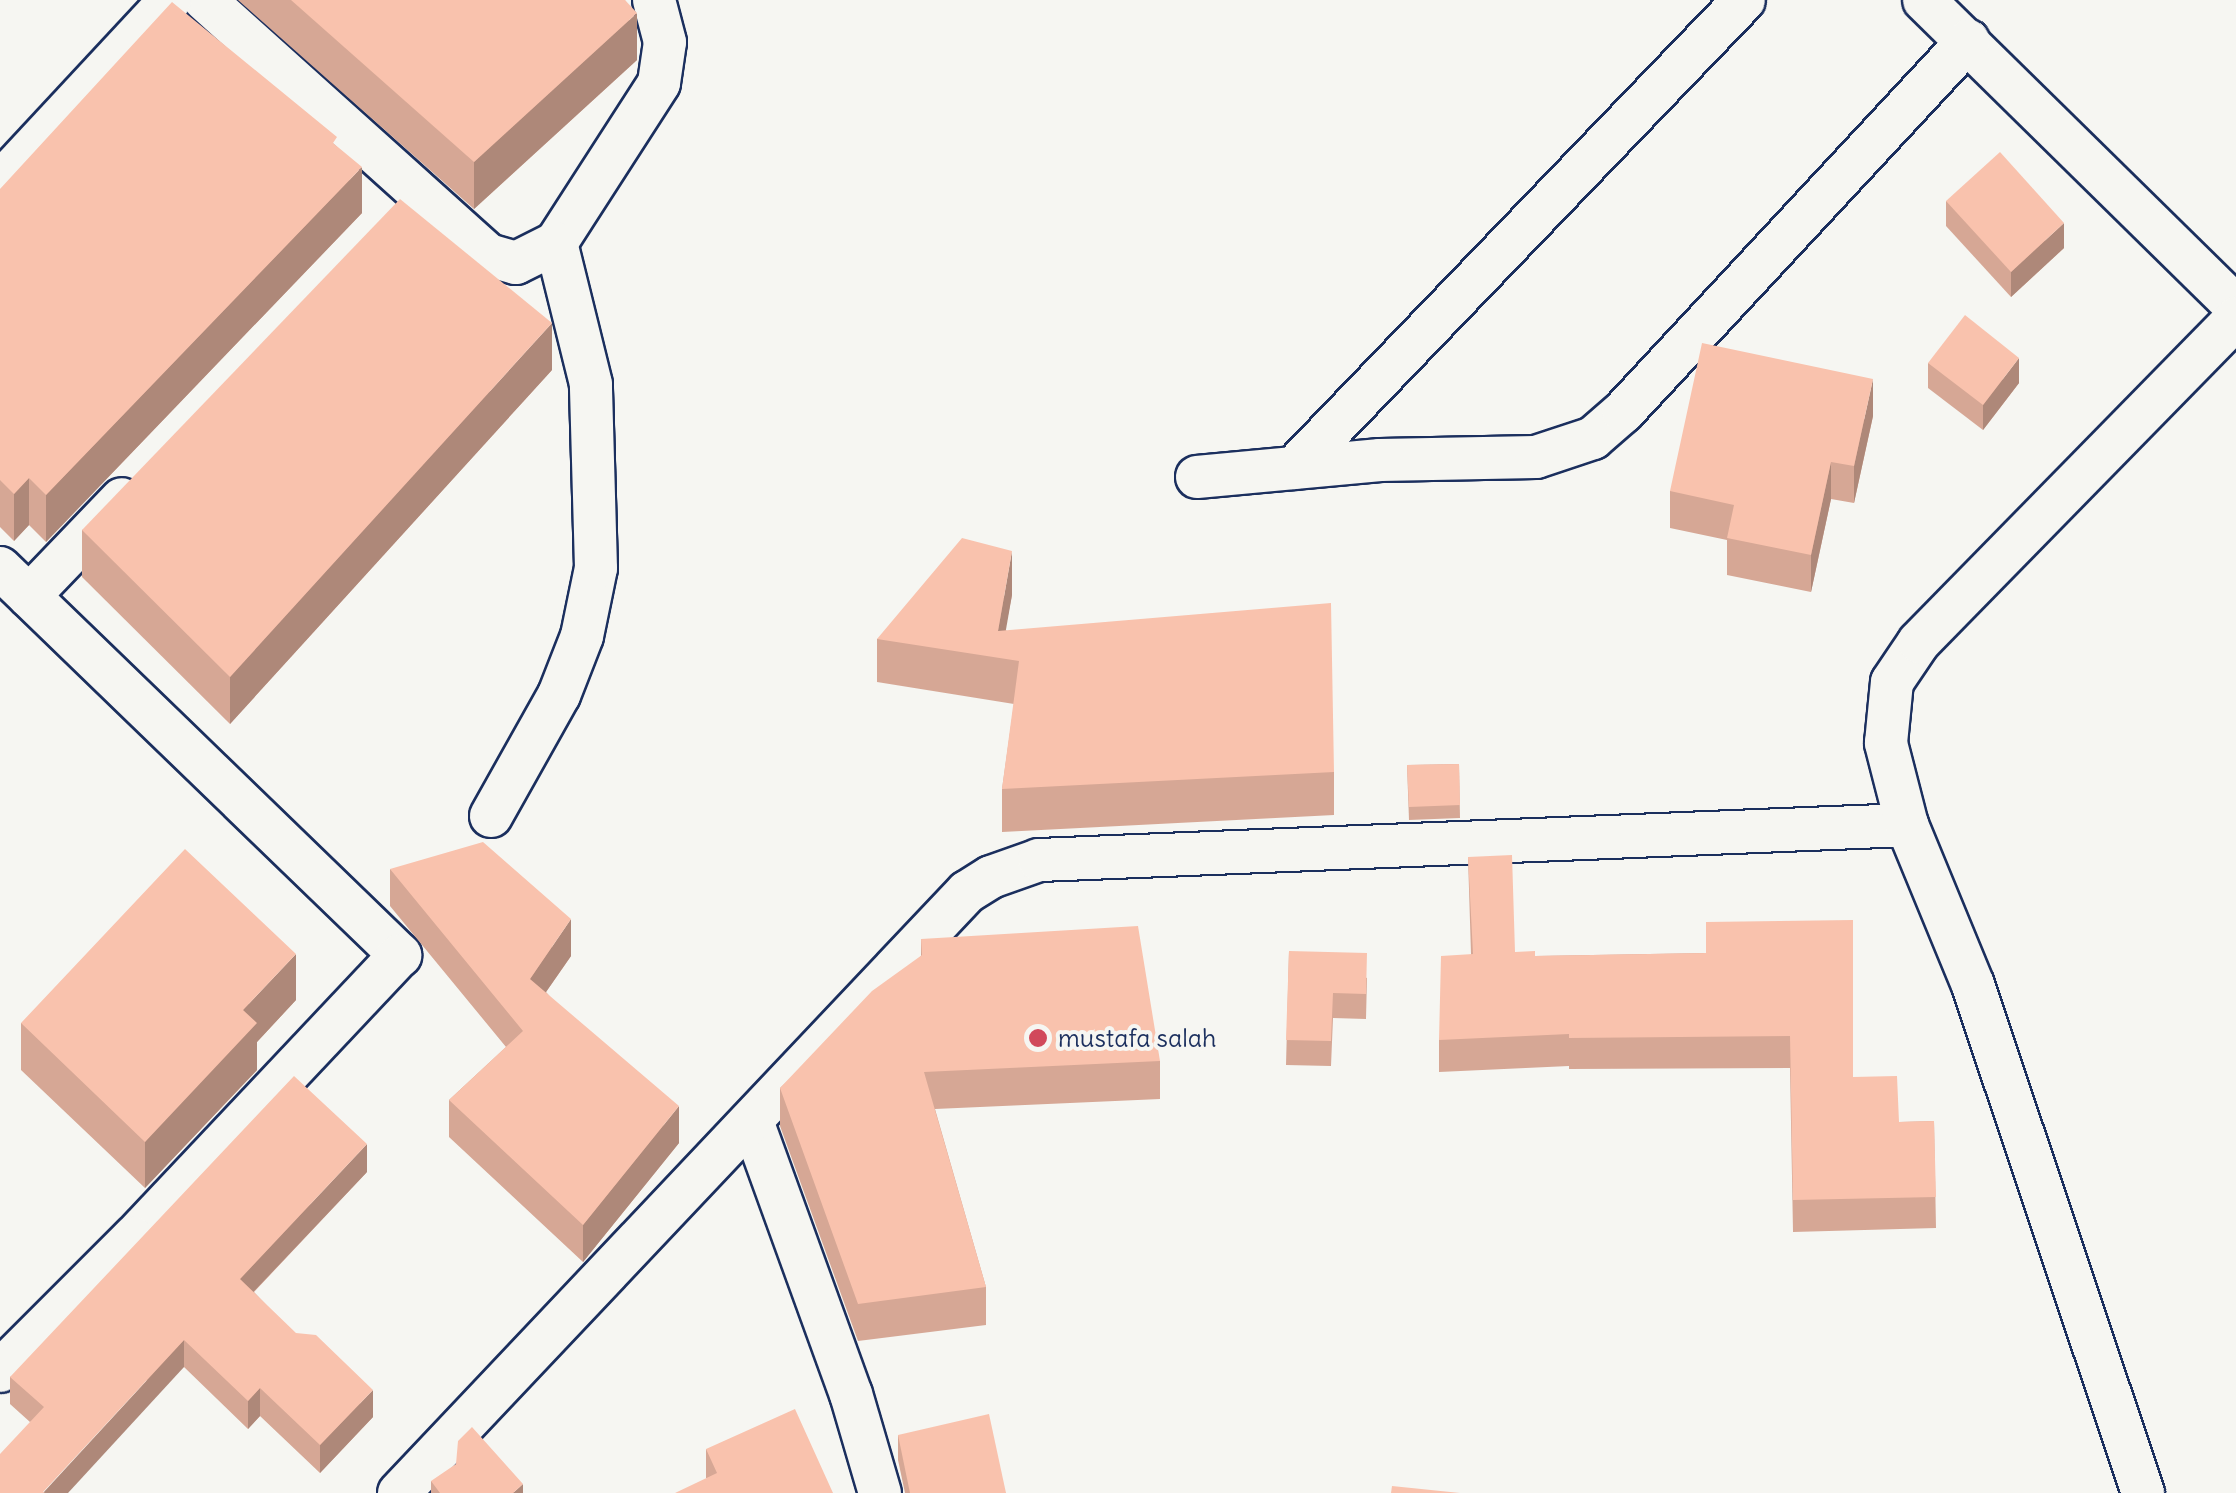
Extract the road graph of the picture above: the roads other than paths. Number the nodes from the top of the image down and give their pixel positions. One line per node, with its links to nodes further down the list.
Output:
1 (170, 0): 7 (street)
2 (205, 0): 8 (street)
3 (654, 0): 8 (street)
4 (1744, 0): 11 (street)
5 (1924, 0): 6 (street)
6 (1968, 41): 9 (street); 11 (street)
7 (0, 183)
8 (556, 243): 15 (street)
9 (2236, 307)
10 (2236, 318): 16 (street)
11 (1294, 468): 13 (street)
12 (147, 473): 14 (street)
13 (1197, 477)
14 (14, 582): 18 (street)
15 (492, 816)
16 (1907, 825): 17 (street); 21 (street)
17 (752, 1121): 19 (street); 20 (street)
18 (0, 1371)
19 (399, 1493)
20 (880, 1493)
21 (2143, 1493)

